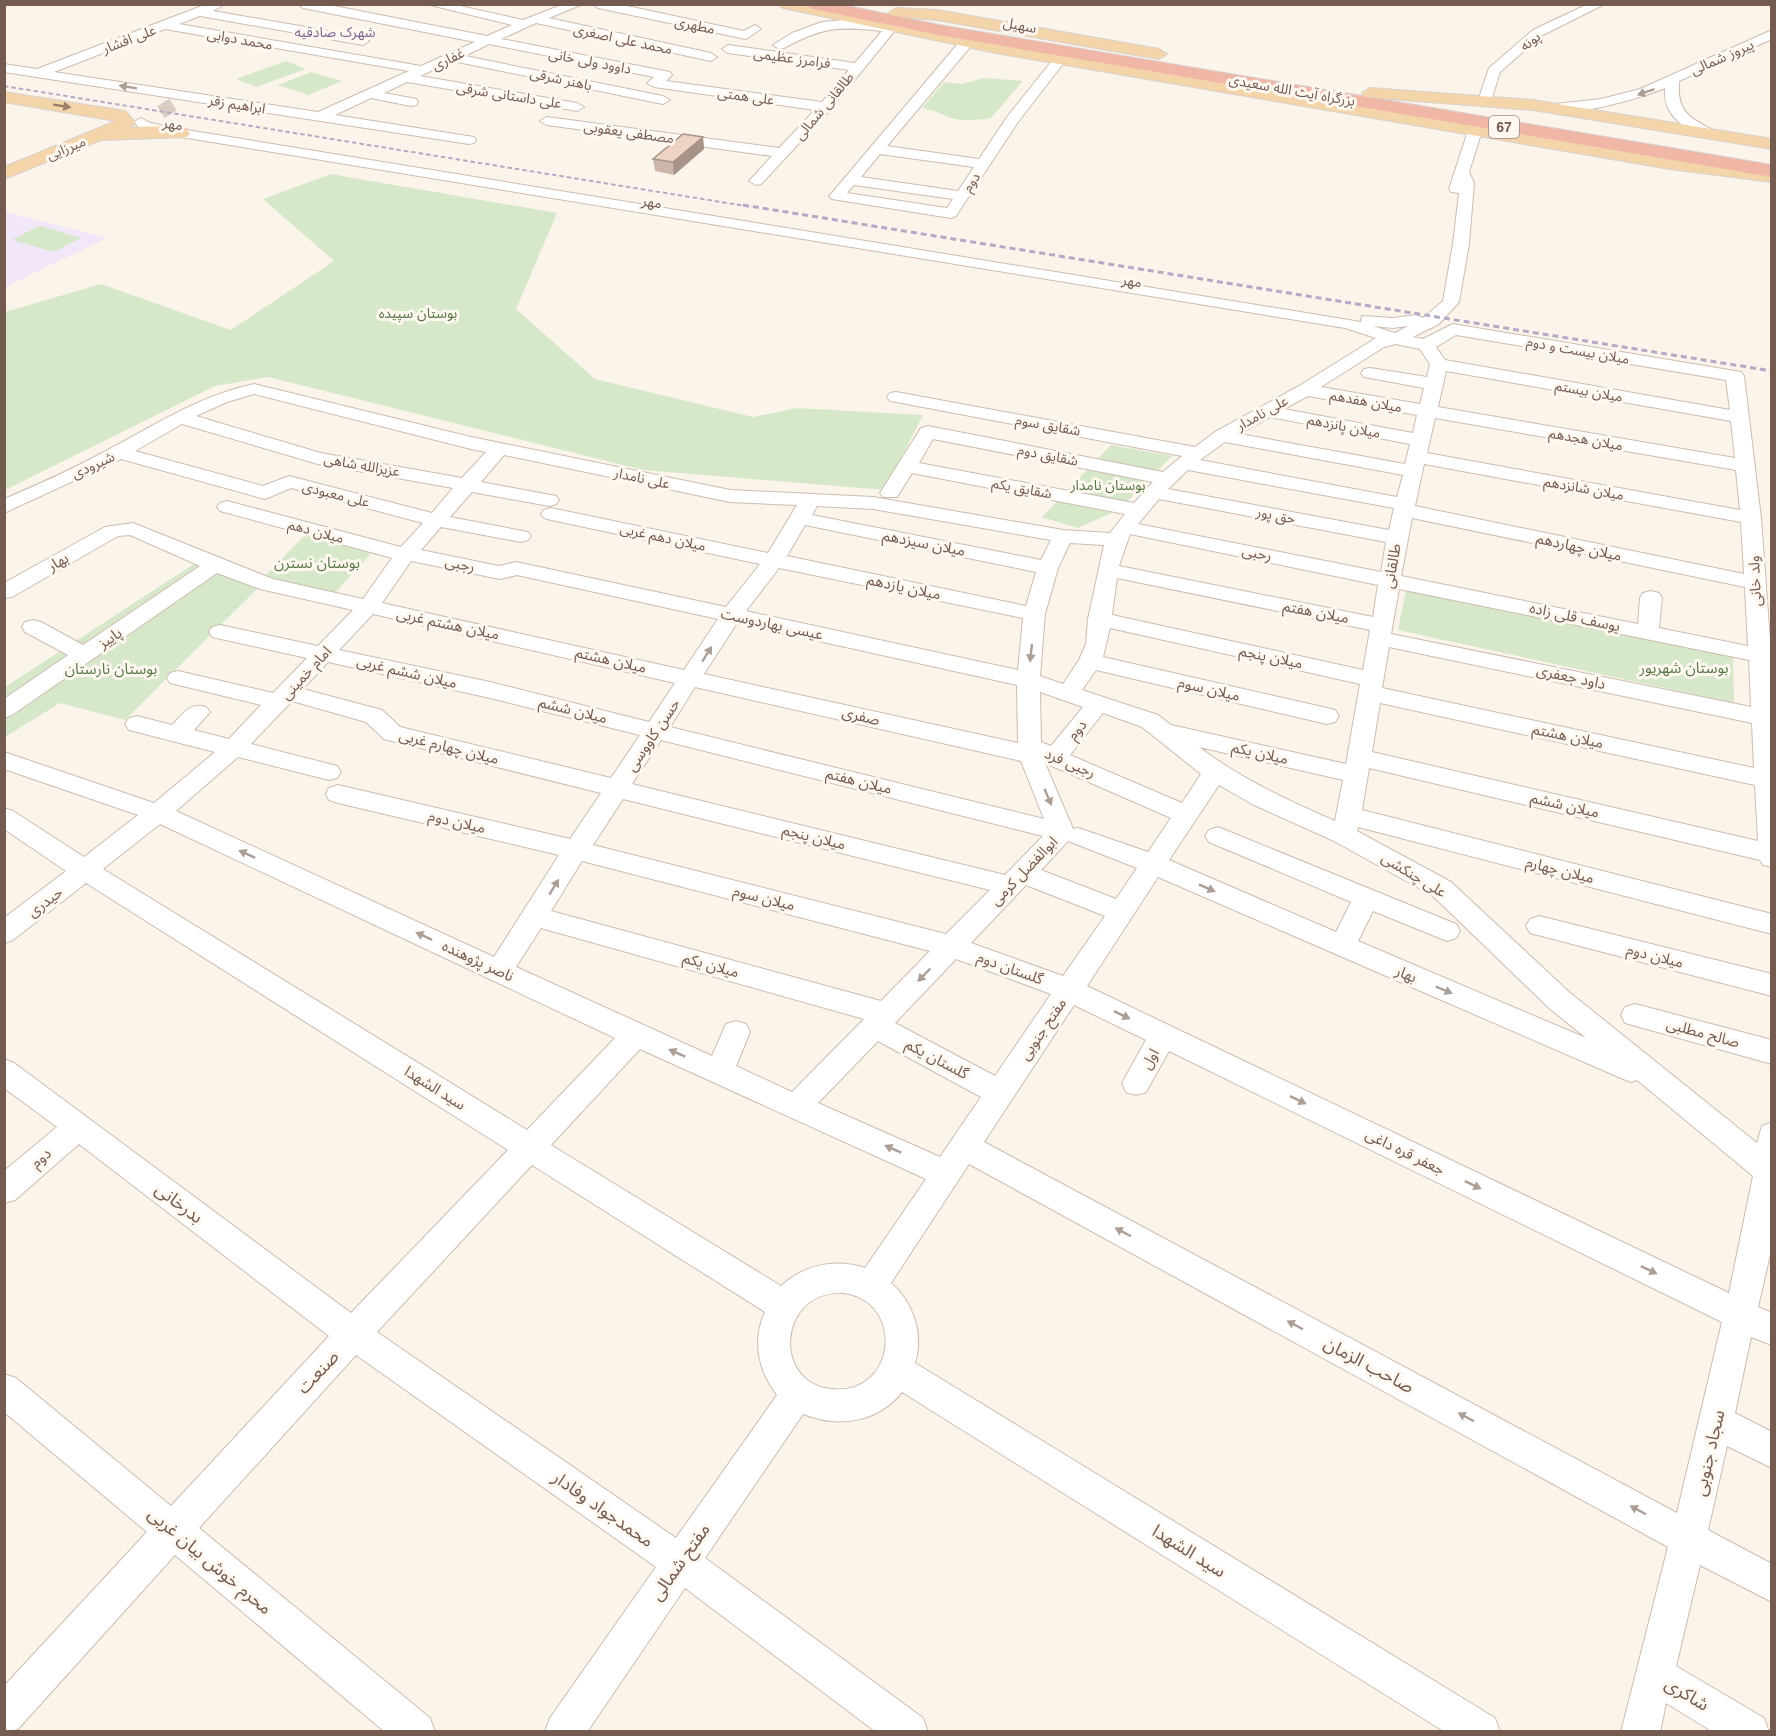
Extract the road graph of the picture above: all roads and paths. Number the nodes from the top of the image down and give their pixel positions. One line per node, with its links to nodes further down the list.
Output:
1 (219, 4): 12 (street, علی افشار)
2 (303, 4): 21 (street, داوود ولی خانی)
3 (432, 4): 13 (street, محمد علی اصغری)
4 (495, 4): 13 (street)
5 (578, 4): 15 (street, غفاری)
6 (598, 4): 25 (street, مطهری)
7 (783, 4): 14 (main road)
8 (813, 4): 17 (highway, بزرگراه آیت الله سعیدی / 67)
9 (851, 4): 14 (highway, بزرگراه آیت الله سعیدی / 67)
10 (1599, 4): 45 (street, پونه)
11 (968, 7): 17 (main road, سهیل); 20 (main road, سهیل)
12 (200, 12): 16 (street, علی افشار); 22 (street)
13 (471, 13): 15 (street, محمد علی اصغری)
14 (893, 21): 17 (main road); 17 (main road); 24 (street); 30 (highway, بزرگراه آیت الله سعیدی / 67); 31 (street, طالقانی شمالی)
15 (530, 22): 19 (street, محمد علی اصغری); 21 (street, غفاری)
16 (164, 25): 33 (street, محمد دوابی); 34 (street, علی افشار)
17 (930, 26): 20 (main road); 23 (main road); 38 (highway, بزرگراه آیت الله سعیدی / 67)
18 (1772, 34): 37 (street, پیروز شمالی)
19 (633, 38): 27 (street, محمد علی اصغری); 29 (street)
20 (1073, 39): 30 (main road)
21 (490, 40): 26 (street, غفاری); 29 (street, داوود ولی خانی)
22 (363, 41)
23 (966, 43): 28 (main road); 60 (street)
24 (779, 45)
25 (728, 49): 31 (street, فرامرز عظیمی)
26 (452, 57): 33 (street, غفاری); 36 (street, باهنر شرقی)
27 (709, 59)
28 (1060, 60): 43 (main road); 63 (street, دوم)
29 (589, 62): 36 (street); 39 (street, داوود ولی خانی)
30 (1189, 64): 40 (highway, بزرگراه آیت الله سعیدی / 67)
31 (857, 67): 47 (street, طالقانی شمالی)
32 (4, 68): 34 (street, ابراهیم زقر)
33 (423, 70): 35 (street, غفاری)
34 (39, 74): 50 (street, ابراهیم زقر, one-way to 34)
35 (405, 78): 41 (street, غفاری); 44 (street, علی داستانی شرقی)
36 (563, 79): 39 (street, باهنر شرقی); 44 (street)
37 (1672, 79): 48 (street, پیروز شمالی, one-way to 48); 56 (street)
38 (1238, 81): 43 (highway); 53 (highway, بزرگراه آیت الله سعیدی / 67)
39 (668, 85): 47 (street, علی همتی)
40 (1370, 93): 45 (main road); 53 (highway, بزرگراه آیت الله سعیدی / 67)
41 (370, 94): 46 (street); 50 (street, غفاری)
42 (4, 97): 52 (main road, مهر, one-way to 52)
43 (1289, 98): 54 (main road)
44 (529, 99): 51 (street, علی داستانی شرقی)
45 (1485, 101): 48 (main road)
46 (411, 102)
47 (825, 107): 62 (street, طالقانی شمالی)
48 (1555, 108): 56 (main road)
49 (161, 112): 52 (street)
50 (319, 117): 58 (street, ابراهیم زقر)
51 (547, 121): 62 (street, مصطفی یعقوبی)
52 (134, 122): 55 (street, مهر); 57 (main road, میرزایی); 74 (street, مهر)
53 (1572, 130): 61 (highway, بزرگراه آیت الله سعیدی / 67); 66 (highway, بزرگراه آیت الله سعیدی / 67)
54 (1475, 131): 66 (main road); 67 (street)
55 (181, 133): 57 (main road); 74 (street, مهر)
56 (1707, 133): 59 (main road)
57 (85, 140): 68 (main road, میرزایی)
58 (469, 140)
59 (1772, 144)
60 (877, 149): 63 (street); 64 (street)
61 (1744, 149): 66 (highway, بزرگراه آیت الله سعیدی / 67); 66 (highway)
62 (783, 153): 71 (street, طالقانی شمالی)
63 (983, 164): 72 (street, دوم)
64 (863, 165): 65 (street); 70 (street)
65 (885, 168)
66 (1769, 168)
67 (1462, 173): 75 (street); 75 (street)
68 (4, 174)
69 (951, 178): 72 (street)
70 (851, 180): 73 (street); 73 (street, دوم)
71 (756, 181)
72 (972, 181): 73 (street, دوم)
73 (962, 196)
74 (836, 236): 76 (street, مهر)
75 (1425, 320): 76 (street, علی نامدار); 76 (street, مهر)
76 (1382, 334): 77 (street); 81 (street, علی نامدار)
77 (1426, 345): 79 (street); 80 (street, میلان بیست و دوم)
78 (1370, 373): 79 (street, میلان بیستم)
79 (1437, 374): 84 (street, طالقانی); 86 (street, میلان بیستم)
80 (1735, 376): 86 (street, ولد خانی)
81 (1305, 390): 83 (street, علی نامدار); 84 (street, میلان هفدهم)
82 (897, 397): 91 (street, شقایق سوم)
83 (1266, 411): 87 (street, علی نامدار); 90 (street, میلان پانزدهم)
84 (1427, 412): 90 (street, طالقانی); 93 (street, میلان هجدهم)
85 (179, 417): 88 (street, علی نامدار); 89 (street, شیرودی); 94 (street, عزیزالله شاهی)
86 (1738, 417): 93 (street, ولد خانی)
87 (1222, 436): 90 (street); 91 (street, علی نامدار)
88 (499, 449): 94 (street, امام خمینی); 101 (street, علی نامدار)
89 (119, 453): 97 (street, شیرودی); 104 (street, علی معبودی)
90 (1417, 456): 100 (street, طالقانی); 103 (street, میلان شانزدهم)
91 (1192, 458): 95 (street, علی نامدار); 100 (street)
92 (906, 466): 95 (street, شقایق دوم); 96 (street); 102 (street, شقایق یکم)
93 (1746, 466): 103 (street, ولد خانی)
94 (466, 484): 99 (street, عزیزالله شاهی); 104 (street, امام خمینی)
95 (1161, 485): 102 (street, علی نامدار); 109 (street, حق پور)
96 (890, 493)
97 (4, 507)
98 (227, 507): 110 (street, میلان دهم)
99 (550, 507): 111 (street, میلان دهم غربی)
100 (1403, 507): 109 (street, طالقانی); 117 (street, میلان چهاردهم)
101 (805, 509): 108 (street, علی نامدار); 111 (street, حسن کاووسی); 114 (street, میلان سیزدهم)
102 (1137, 510): 106 (street, علی نامدار)
103 (1751, 518): 117 (street, ولد خانی)
104 (436, 520): 107 (street, علی معبودی); 110 (street, امام خمینی)
105 (112, 531): 112 (street, میلان هشتم غربی); 118 (street, بهار)
106 (1120, 533): 108 (street, علی نامدار); 115 (street, علی نامدار); 116 (street, رحبی)
107 (521, 536)
108 (1063, 537): 114 (street, ابوالفضل کرمی)
109 (1397, 538): 116 (street, طالقانی)
110 (405, 555): 113 (street, رجبی); 120 (street, امام خمینی)
111 (774, 560): 121 (street, میلان یازدهم); 122 (street, حسن کاووسی)
112 (215, 565): 120 (street, میلان هشتم غربی); 130 (street, پاییز)
113 (516, 568): 122 (street, عیسی بهاردوست)
114 (1048, 568): 121 (street, ابوالفضل کرمی)
115 (1108, 570): 123 (street, علی نامدار); 126 (street, میلان هفتم)
116 (1390, 579): 126 (street, طالقانی); 127 (street, یوسف قلی زاده)
117 (1755, 583): 131 (street, ولد خانی)
118 (4, 592)
119 (1651, 598): 127 (street)
120 (367, 608): 128 (street, میلان هشتم غربی); 129 (street, امام خمینی)
121 (1034, 614): 135 (street, ابوالفضل کرمی, one-way to 135)
122 (731, 616): 134 (street, حسن کاووسی, one-way to 122); 135 (street, عیسی بهاردوست)
123 (1099, 619): 132 (street, علی نامدار); 136 (street, میلان پنجم)
124 (33, 627): 130 (street)
125 (220, 632): 129 (street, میلان ششم غربی)
126 (1381, 632): 136 (street, طالقانی); 144 (street, داود جعفری)
127 (1648, 632): 131 (street, یوسف قلی زاده)
128 (529, 641): 134 (street, میلان هشتم)
129 (324, 653): 137 (street, میلان ششم غربی); 139 (street, امام خمینی)
130 (85, 655): 141 (street, پاییز)
131 (1760, 655): 144 (street, ولد خانی)
132 (1090, 661): 138 (street, علی نامدار); 143 (street, میلان سوم)
133 (178, 678): 139 (street, میلان چهارم غربی)
134 (692, 678): 146 (street, حسن کاووسی); 150 (street, صفری)
135 (1028, 680): 138 (street, عیسی بهاردوست); 150 (street, ابوالفضل کرمی)
136 (1371, 686): 152 (street, طالقانی); 154 (street, میلان هشتم)
137 (490, 690): 146 (street, میلان ششم)
138 (1069, 693): 140 (street, علی چنکشی)
139 (284, 697): 149 (street, امام خمینی); 155 (street, میلان چهارم غربی)
140 (1099, 703): 147 (street, علی چنکشی); 150 (street, دوم)
141 (4, 710)
142 (198, 712): 148 (street)
143 (1328, 716)
144 (1763, 717): 154 (street, ولد خانی)
145 (137, 724): 148 (street, میلان دوم)
146 (656, 730): 155 (street, حسن کاووسی); 160 (street, میلان هفتم)
147 (1165, 731): 152 (street, میلان یکم); 153 (street, علی چنکشی)
148 (177, 735): 149 (street, میلان دوم)
149 (233, 749): 156 (street, امام خمینی); 162 (street, میلان دوم)
150 (1038, 752): 157 (street, رجبی فرد); 160 (street, ابوالفضل کرمی, one-way to 160)
151 (4, 760): 156 (street, ناصر پژوهنده)
152 (1357, 766): 159 (street, طالقانی); 163 (street, میلان ششم)
153 (1215, 772): 157 (street, مفتح جنوبی); 159 (street, علی چنکشی)
154 (1767, 778): 163 (street, ولد خانی)
155 (617, 789): 162 (street, حسن کاووسی); 167 (street, میلان پنجم)
156 (158, 813): 166 (street, امام خمینی); 177 (street, ناصر پژوهنده, one-way to 156)
157 (1185, 814): 165 (street, مفتح جنوبی)
158 (4, 817): 166 (street, سید الشهدا)
159 (1346, 825): 171 (street, میلان چهارم); 188 (street, علی چنکشی)
160 (1070, 834): 165 (street, میلان هفتم); 167 (street, ابوالفضل کرمی)
161 (1218, 836): 168 (street)
162 (576, 850): 170 (street, حسن کاووسی, one-way to 162); 175 (street, میلان سوم)
163 (1771, 853): 164 (street, ولد خانی)
164 (1772, 858)
165 (1154, 864): 169 (street, مفتح جنوبی); 176 (street, بهار, one-way to 176)
166 (86, 871): 174 (street, حیدری); 194 (street, سید الشهدا)
167 (1017, 880): 169 (street, میلان پنجم); 175 (street, ابوالفضل کرمی)
168 (1367, 897): 173 (street); 176 (street)
169 (1122, 912): 179 (street, مفتح جنوبی)
170 (536, 917): 177 (street, حسن کاووسی); 181 (street, میلان یکم)
171 (1772, 924)
172 (1539, 926): 178 (street, میلان دوم)
173 (1447, 931)
174 (4, 933)
175 (951, 946): 179 (street, گلستان دوم); 181 (street, ابوالفضل کرمی, one-way to 181)
176 (1341, 946): 188 (street, بهار, one-way to 188)
177 (500, 972): 183 (street, ناصر پژوهنده)
178 (1772, 985)
179 (1070, 990): 184 (street, جعفر قره داغی, one-way to 184); 190 (street, مفتح جنوبی)
180 (1635, 1015): 185 (street, صالح مطلبی)
181 (880, 1020): 190 (street, گلستان یکم); 191 (street, ابوالفضل کرمی)
182 (736, 1032): 187 (street)
183 (636, 1035): 187 (street, ناصر پژوهنده, one-way to 183); 194 (street, صنعت)
184 (1164, 1035): 189 (street, اول); 201 (street, جعفر قره داغی, one-way to 201)
185 (1772, 1052)
186 (4, 1071): 192 (street, بدرخانی)
187 (719, 1071): 191 (street, ناصر پژوهنده)
188 (1659, 1082): 196 (street, علی چنکشی)
189 (1136, 1083)
190 (1000, 1093): 195 (street, مفتح جنوبی)
191 (797, 1106): 197 (street, ناصر پژوهنده, one-way to 191)
192 (78, 1127): 198 (street, دوم); 203 (street, بدرخانی)
193 (1772, 1135): 196 (street)
194 (529, 1147): 200 (street, سید الشهدا); 203 (street, صنعت)
195 (965, 1147): 197 (street, مفتح جنوبی); 210 (street, صاحب الزمان, one-way to 195)
196 (1771, 1173): 201 (street, سجاد جنوبی)
197 (947, 1174): 199 (street, مفتح جنوبی)
198 (4, 1190)
199 (871, 1286): 200 (street); 204 (street)
200 (784, 1306): 206 (street)
201 (1740, 1315): 202 (street, جعفر قره داغی); 207 (street, سجاد جنوبی)
202 (1772, 1330)
203 (352, 1334): 209 (street, صنعت); 211 (street, محمدجواد وفادار)
204 (897, 1370): 206 (street); 218 (street, سید الشهدا)
205 (4, 1390): 209 (street, محرم خوش بیان غربی)
206 (798, 1393): 211 (street, مفتح شمالی)
207 (1716, 1422): 208 (street); 210 (street, سجاد جنوبی)
208 (1772, 1451)
209 (173, 1530): 214 (street, صنعت); 215 (street, محرم خوش بیان غربی)
210 (1689, 1538): 212 (street, صاحب الزمان); 213 (street, سجاد جنوبی)
211 (680, 1562): 216 (street, مفتح شمالی); 217 (street, محمدجواد وفادار)
212 (1772, 1584)
213 (1655, 1675): 219 (street, سجاد جنوبی); 220 (street, شاکری)
214 (4, 1715)
215 (416, 1731)
216 (564, 1731)
217 (909, 1731)
218 (1481, 1731)
219 (1640, 1731)
220 (1750, 1731)

